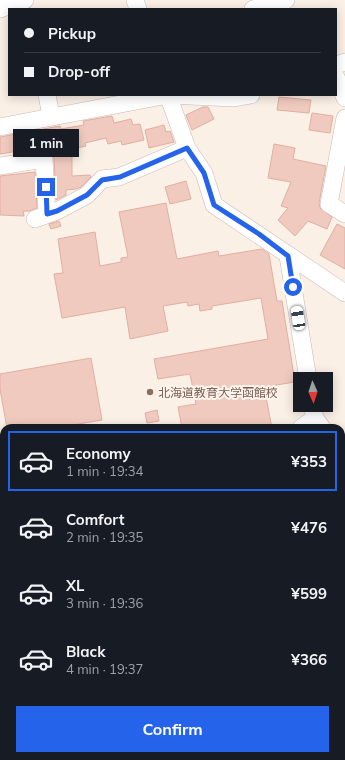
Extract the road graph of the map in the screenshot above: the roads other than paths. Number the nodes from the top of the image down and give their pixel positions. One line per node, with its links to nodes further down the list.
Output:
1 (25, 0): 4 (street)
2 (286, 0): 3 (street)
3 (257, 8)
4 (0, 9)
5 (337, 79): 11 (street)
6 (47, 96): 12 (street)
7 (162, 96): 12 (street)
8 (168, 96): 15 (street)
9 (190, 96): 10 (street)
10 (245, 96)
11 (345, 98)
12 (51, 116): 14 (street)
13 (345, 118): 16 (street)
14 (0, 127)
15 (187, 148): 17 (street); 19 (street)
16 (341, 162): 18 (street)
17 (0, 166)
18 (345, 214)
19 (288, 256): 20 (street); 21 (street)
20 (345, 293)
21 (307, 372)

